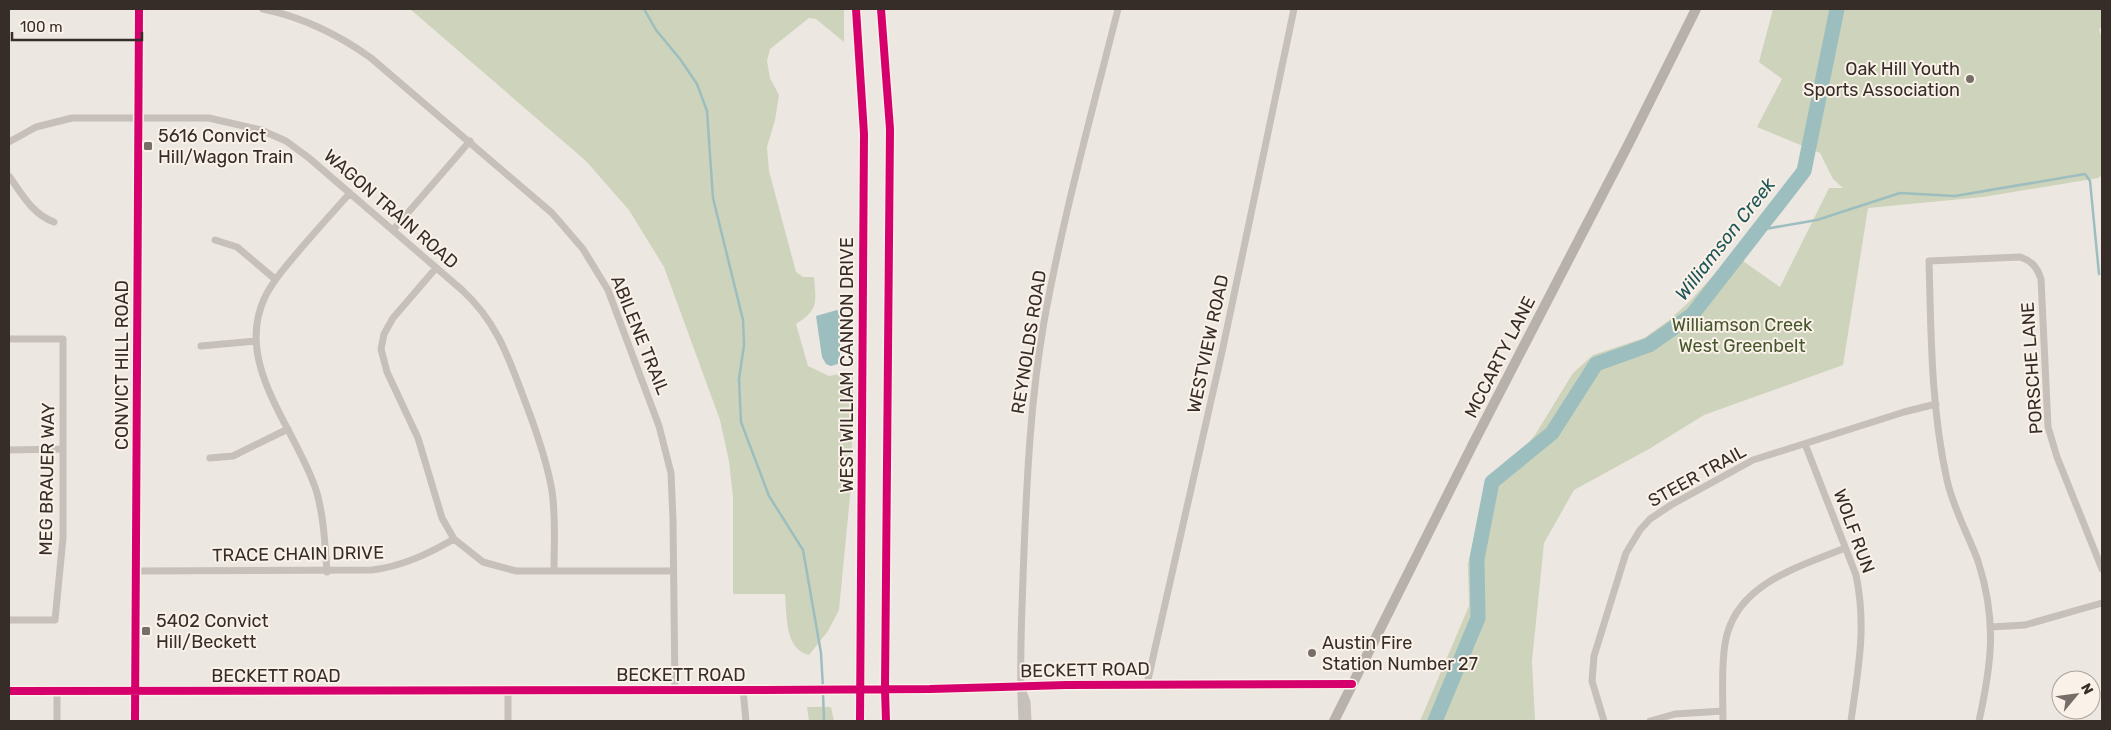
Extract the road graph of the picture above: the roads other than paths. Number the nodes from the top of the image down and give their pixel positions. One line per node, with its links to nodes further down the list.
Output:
1 (139, 9): 8 (street, CONVICT HILL ROAD)
2 (263, 9): 9 (street, ABILENE TRAIL)
3 (856, 9): 40 (street, WEST WILLIAM CANNON DRIVE)
4 (881, 9): 41 (street)
5 (1118, 9): 39 (street, REYNOLDS ROAD)
6 (1294, 9): 37 (street, WESTVIEW ROAD)
7 (1696, 9): 38 (street, MCCARTY LANE)
8 (138, 117): 10 (street, WAGON TRAIN ROAD); 12 (street, WAGON TRAIN ROAD); 30 (street, CONVICT HILL ROAD)
9 (470, 141): 14 (street); 32 (street, ABILENE TRAIL)
10 (9, 142)
11 (9, 176): 13 (street)
12 (350, 193): 14 (street, WAGON TRAIN ROAD); 17 (street)
13 (54, 222)
14 (393, 230): 16 (street, WAGON TRAIN ROAD)
15 (215, 240): 17 (street)
16 (436, 268): 27 (street); 31 (street, WAGON TRAIN ROAD)
17 (275, 279): 19 (street)
18 (9, 339): 24 (street, MEG BRAUER WAY)
19 (256, 341): 20 (street); 22 (street)
20 (201, 346)
21 (1936, 404): 23 (street, STEER TRAIL); 29 (street, PORSCHE LANE); 36 (street)
22 (288, 429): 26 (street); 33 (street)
23 (1805, 444): 28 (street, WOLF RUN); 58 (street, STEER TRAIL)
24 (64, 449): 25 (street); 35 (street, MEG BRAUER WAY)
25 (9, 450)
26 (210, 458)
27 (454, 539): 31 (street); 33 (street, TRACE CHAIN DRIVE)
28 (1845, 548): 48 (street); 61 (street, WOLF RUN)
29 (2102, 569)
30 (137, 571): 33 (street, TRACE CHAIN DRIVE); 46 (street, CONVICT HILL ROAD)
31 (554, 571): 32 (street)
32 (673, 571): 42 (street, ABILENE TRAIL)
33 (327, 572)
34 (2102, 603): 36 (street)
35 (9, 620)
36 (1992, 627): 62 (street)
37 (1147, 684): 38 (street, BECKETT ROAD); 39 (street, BECKETT ROAD)
38 (1352, 684): 57 (street, MCCARTY LANE)
39 (1021, 686): 41 (street, BECKETT ROAD); 55 (street); 56 (street)
40 (860, 688): 41 (street, BECKETT ROAD); 43 (street, BECKETT ROAD); 53 (street, WEST WILLIAM CANNON DRIVE)
41 (885, 689): 54 (street)
42 (674, 690): 43 (street, BECKETT ROAD); 47 (street, BECKETT ROAD)
43 (743, 690): 52 (street)
44 (9, 691): 45 (street, BECKETT ROAD)
45 (57, 691): 46 (street, BECKETT ROAD); 49 (street)
46 (135, 691): 47 (street, BECKETT ROAD); 50 (street, CONVICT HILL ROAD)
47 (508, 691): 51 (street)
48 (1723, 711): 59 (street); 60 (street)
49 (57, 721)
50 (135, 721)
51 (508, 721)
52 (746, 721)
53 (860, 721)
54 (886, 721)
55 (1022, 721)
56 (1028, 721)
57 (1334, 721)
58 (1604, 721)
59 (1650, 721)
60 (1723, 721)
61 (1851, 721)
62 (1980, 721)

